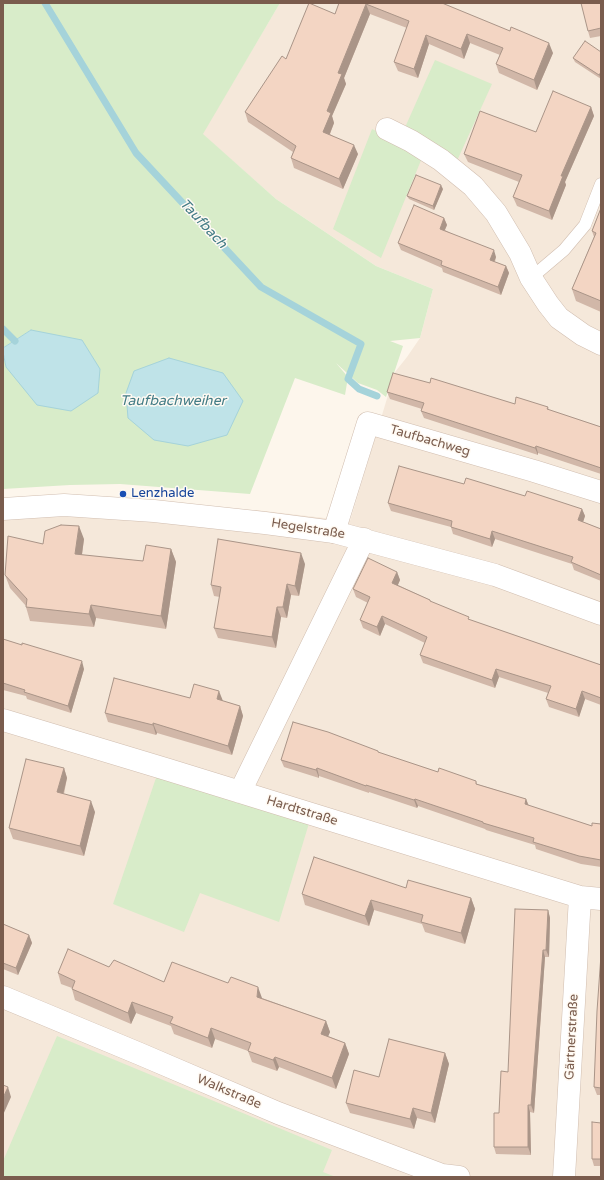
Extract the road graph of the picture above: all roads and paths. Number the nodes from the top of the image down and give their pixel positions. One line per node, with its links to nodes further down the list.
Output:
1 (387, 129): 3 (street)
2 (601, 184): 3 (lane)
3 (531, 278): 4 (street)
4 (601, 344)
5 (601, 492): 7 (street, Taufbachweg)
6 (3, 509): 7 (street, Hegelstraße)
7 (334, 532): 8 (street, Hegelstraße)
8 (364, 539): 9 (street, Hegelstraße); 11 (street)
9 (601, 614)
10 (3, 720): 11 (street, Hardtstraße)
11 (240, 792): 12 (street, Hardtstraße)
12 (591, 898): 15 (street, Gärtnerstraße)
13 (3, 997): 14 (street, Walkstraße)
14 (447, 1176)
15 (564, 1177)

